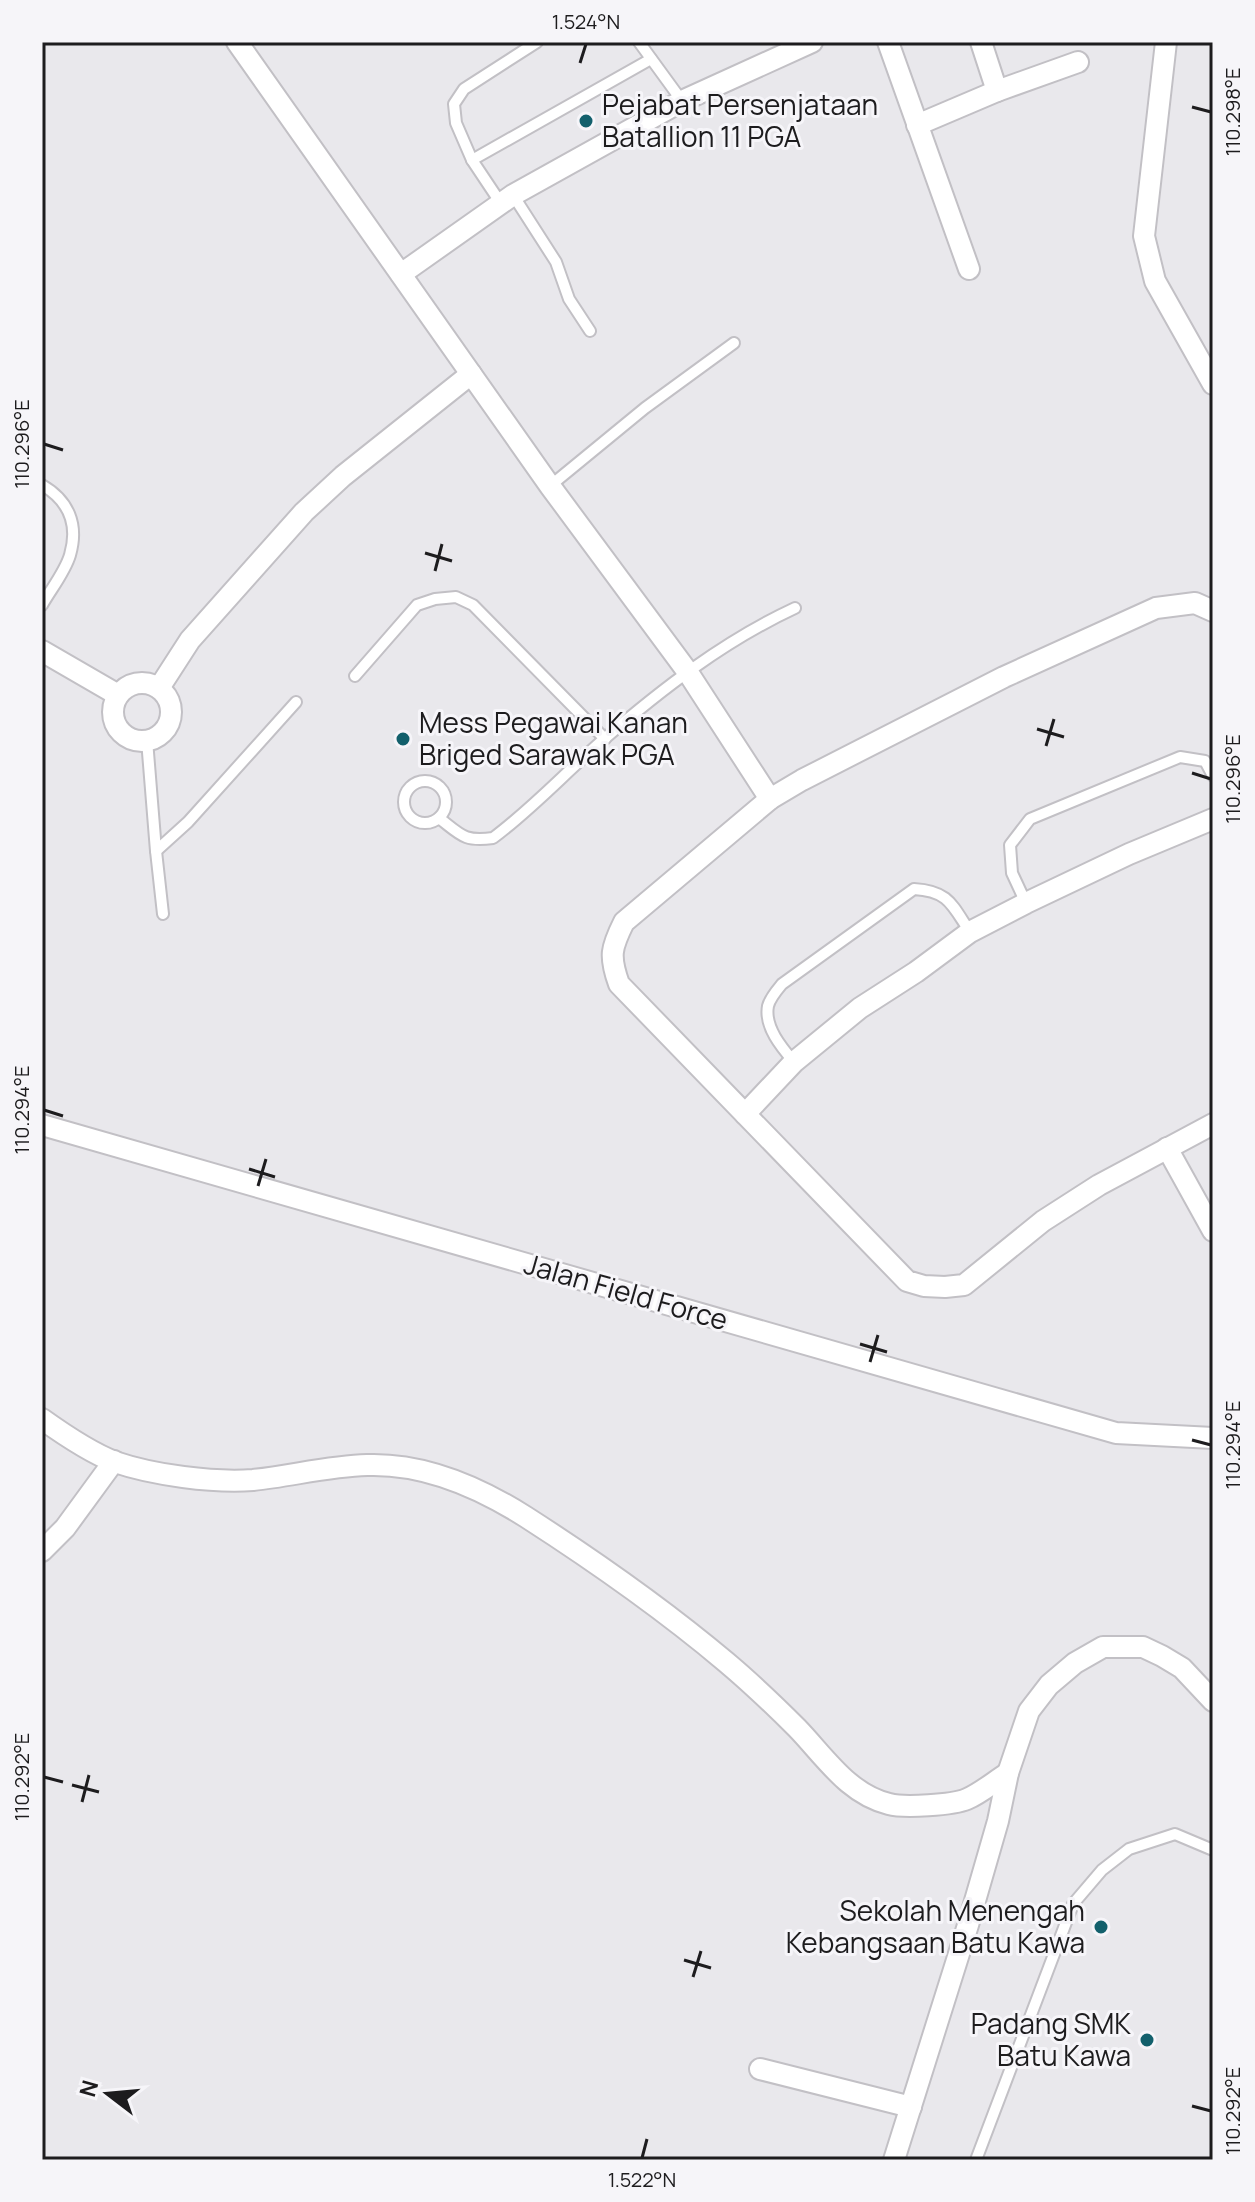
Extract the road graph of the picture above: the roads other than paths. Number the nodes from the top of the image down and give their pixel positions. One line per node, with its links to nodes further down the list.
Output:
1 (237, 42): 16 (street)
2 (537, 42): 13 (lane)
3 (639, 42): 8 (lane)
4 (812, 42): 11 (street)
5 (888, 42): 12 (street)
6 (981, 42): 10 (street)
7 (1166, 42): 20 (street)
8 (651, 59): 11 (lane); 13 (lane)
9 (1078, 62): 10 (street)
10 (997, 91): 12 (street)
11 (682, 101): 14 (street)
12 (917, 125): 15 (street)
13 (472, 160): 14 (lane)
14 (506, 199): 16 (street); 17 (lane)
15 (969, 269)
16 (401, 274): 19 (street)
17 (590, 331)
18 (734, 343): 22 (lane)
19 (471, 374): 22 (street); 29 (street)
20 (1213, 384)
21 (42, 485): 23 (lane)
22 (550, 486): 27 (street)
23 (42, 605)
24 (795, 608): 27 (lane)
25 (1213, 611): 35 (street)
26 (42, 651): 30 (street)
27 (687, 671): 32 (lane); 35 (street)
28 (355, 676): 32 (lane)
29 (159, 688): 30 (street); 33 (street)
30 (118, 695): 33 (street)
31 (296, 702): 38 (lane)
32 (605, 739): 36 (lane)
33 (147, 740): 38 (lane)
34 (1213, 776): 39 (lane)
35 (770, 799): 43 (street)
36 (439, 818): 36 (lane)
37 (1213, 819): 39 (street)
38 (156, 851): 40 (lane)
39 (1026, 903): 41 (street)
40 (163, 914)
41 (970, 932): 42 (street); 42 (lane)
42 (794, 1062): 43 (street)
43 (745, 1114): 46 (street)
44 (42, 1125): 49 (street, Jalan Field Force)
45 (1212, 1126): 46 (street)
46 (1167, 1148): 47 (street)
47 (1213, 1231)
48 (42, 1419): 50 (street)
49 (1213, 1438)
50 (114, 1461): 51 (street); 53 (street)
51 (42, 1551)
52 (1213, 1701): 53 (street)
53 (1008, 1773): 56 (street)
54 (1213, 1850): 58 (lane)
55 (760, 2069): 56 (street)
56 (911, 2107): 57 (street)
57 (894, 2160)
58 (976, 2160)

